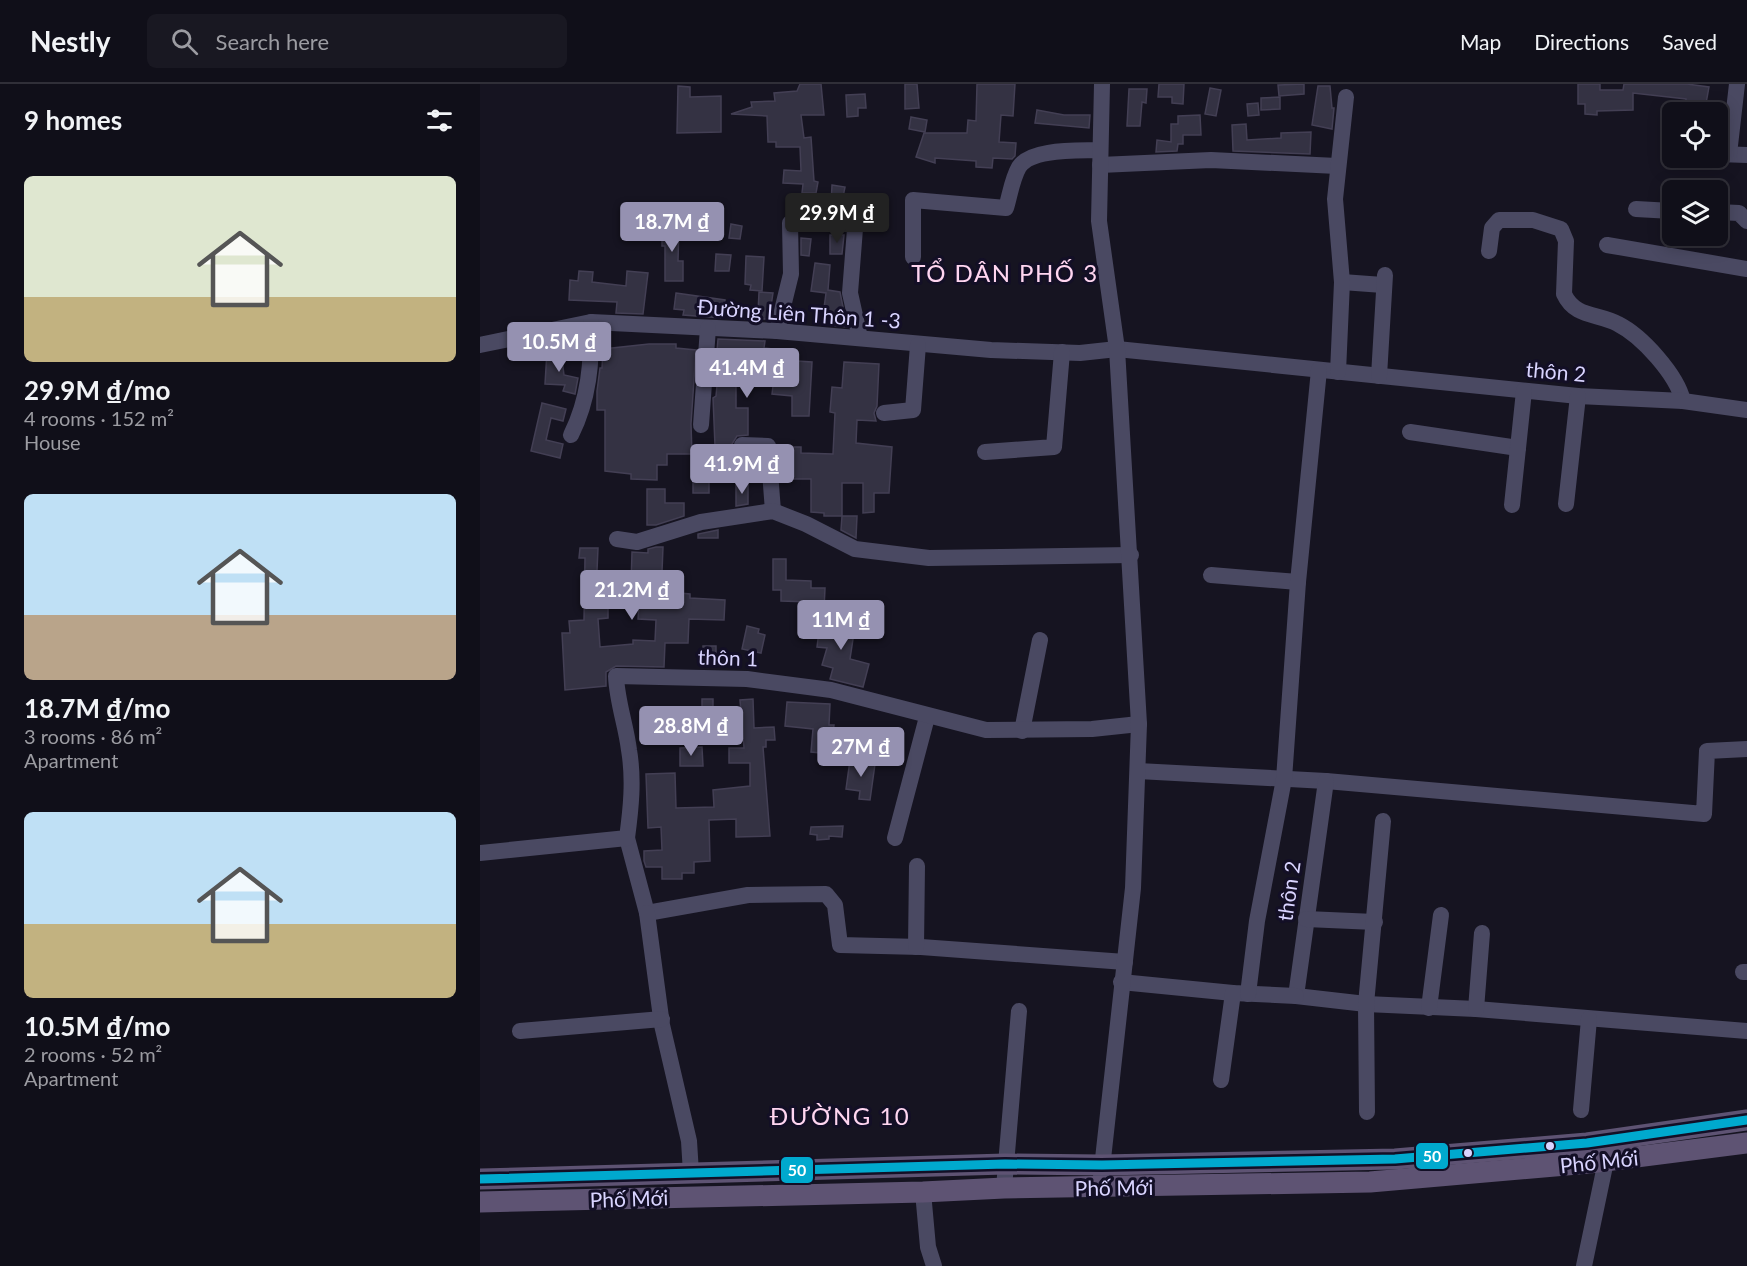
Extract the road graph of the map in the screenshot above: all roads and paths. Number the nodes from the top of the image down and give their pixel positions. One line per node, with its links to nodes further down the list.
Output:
1 (1102, 84): 7 (street)
2 (1737, 84): 4 (street)
3 (1346, 98): 8 (street)
4 (1728, 129)
5 (1728, 154): 6 (street)
6 (1747, 155)
7 (1100, 158): 8 (street); 17 (street); 26 (street)
8 (1337, 166): 19 (street)
9 (1636, 209): 10 (street)
10 (1662, 210)
11 (1728, 212): 13 (street)
12 (856, 216): 23 (street)
13 (1747, 221)
14 (790, 224): 22 (street)
15 (1607, 245): 18 (street)
16 (1490, 251): 33 (street)
17 (913, 257)
18 (1747, 269)
19 (1342, 282): 29 (street); 30 (street)
20 (591, 322): 21 (street, Đường Liên Thôn 1 -3); 24 (street, Đường Liên Thôn 1 -3); 38 (street)
21 (708, 328): 22 (street, Đường Liên Thôn 1 -3); 36 (street)
22 (777, 331): 23 (street, Đường Liên Thôn 1 -3)
23 (860, 338): 25 (street, Đường Liên Thôn 1 -3)
24 (480, 345)
25 (918, 345): 27 (street, Đường Liên Thôn 1 -3); 35 (street)
26 (1117, 349): 27 (street, Đường Liên Thôn 1 -3); 28 (street, Đường Liên Thôn 1 -3); 46 (street)
27 (1062, 352): 41 (street)
28 (1318, 370): 29 (street, thôn 2); 48 (street)
29 (1338, 372): 30 (street, thôn 2)
30 (1379, 376): 31 (street, thôn 2)
31 (1524, 391): 32 (street, thôn 2); 40 (street)
32 (1578, 396): 33 (street, thôn 2); 42 (street)
33 (1683, 401): 34 (street, thôn 2)
34 (1747, 410)
35 (884, 413)
36 (701, 425)
37 (1410, 432): 40 (street)
38 (571, 435)
39 (742, 445): 44 (street)
40 (1518, 448): 43 (street)
41 (985, 452)
42 (1566, 504)
43 (1512, 505)
44 (773, 511): 45 (street); 46 (street)
45 (617, 539)
46 (1131, 555): 51 (street)
47 (1211, 575): 48 (street)
48 (1298, 582): 55 (street)
49 (1040, 640): 52 (street)
50 (927, 717): 52 (street, thôn 1); 58 (street, thôn 1); 59 (street)
51 (1139, 724): 52 (street, thôn 1); 54 (street)
52 (1022, 731)
53 (1747, 749): 56 (street)
54 (1138, 771): 55 (street); 68 (street)
55 (1284, 779): 56 (street); 70 (street)
56 (1326, 781): 64 (street, thôn 2)
57 (1383, 821): 65 (street)
58 (627, 838): 60 (street); 62 (street, thôn 1)
59 (895, 838)
60 (480, 853)
61 (917, 866): 67 (street)
62 (647, 913): 67 (street); 76 (street, thôn 1)
63 (1441, 915): 73 (street)
64 (1306, 920): 65 (street); 71 (street, thôn 2)
65 (1375, 922): 72 (street)
66 (1482, 933): 74 (street)
67 (916, 947): 68 (street)
68 (1125, 962): 69 (street)
69 (1121, 982): 70 (street); 88 (street)
70 (1240, 994): 71 (street); 80 (street)
71 (1296, 996): 72 (street)
72 (1366, 1004): 73 (street); 82 (street)
73 (1429, 1008): 74 (street)
74 (1476, 1009): 77 (street)
75 (1019, 1011): 87 (street)
76 (662, 1019): 78 (street); 89 (street, thôn 1)
77 (1590, 1019): 79 (street); 81 (street)
78 (520, 1031)
79 (1747, 1031)
80 (1221, 1080)
81 (1581, 1110)
82 (1367, 1112)
83 (1747, 1120): 84 (main road, Phố Mới)
84 (1619, 1138): 86 (street); 88 (main road, Phố Mới)
85 (1747, 1143): 86 (main road, Phố Mới)
86 (1606, 1161): 91 (main road, Phố Mới); 96 (street)
87 (1005, 1164): 88 (main road, Phố Mới); 89 (main road, Phố Mới); 92 (street)
88 (1102, 1165): 91 (street)
89 (692, 1173): 90 (main road, Phố Mới)
90 (480, 1179)
91 (1100, 1187): 92 (main road, Phố Mới)
92 (1004, 1188): 93 (main road, Phố Mới)
93 (923, 1192): 94 (main road, Phố Mới); 95 (street)
94 (480, 1202)
95 (934, 1266)
96 (1584, 1266)

